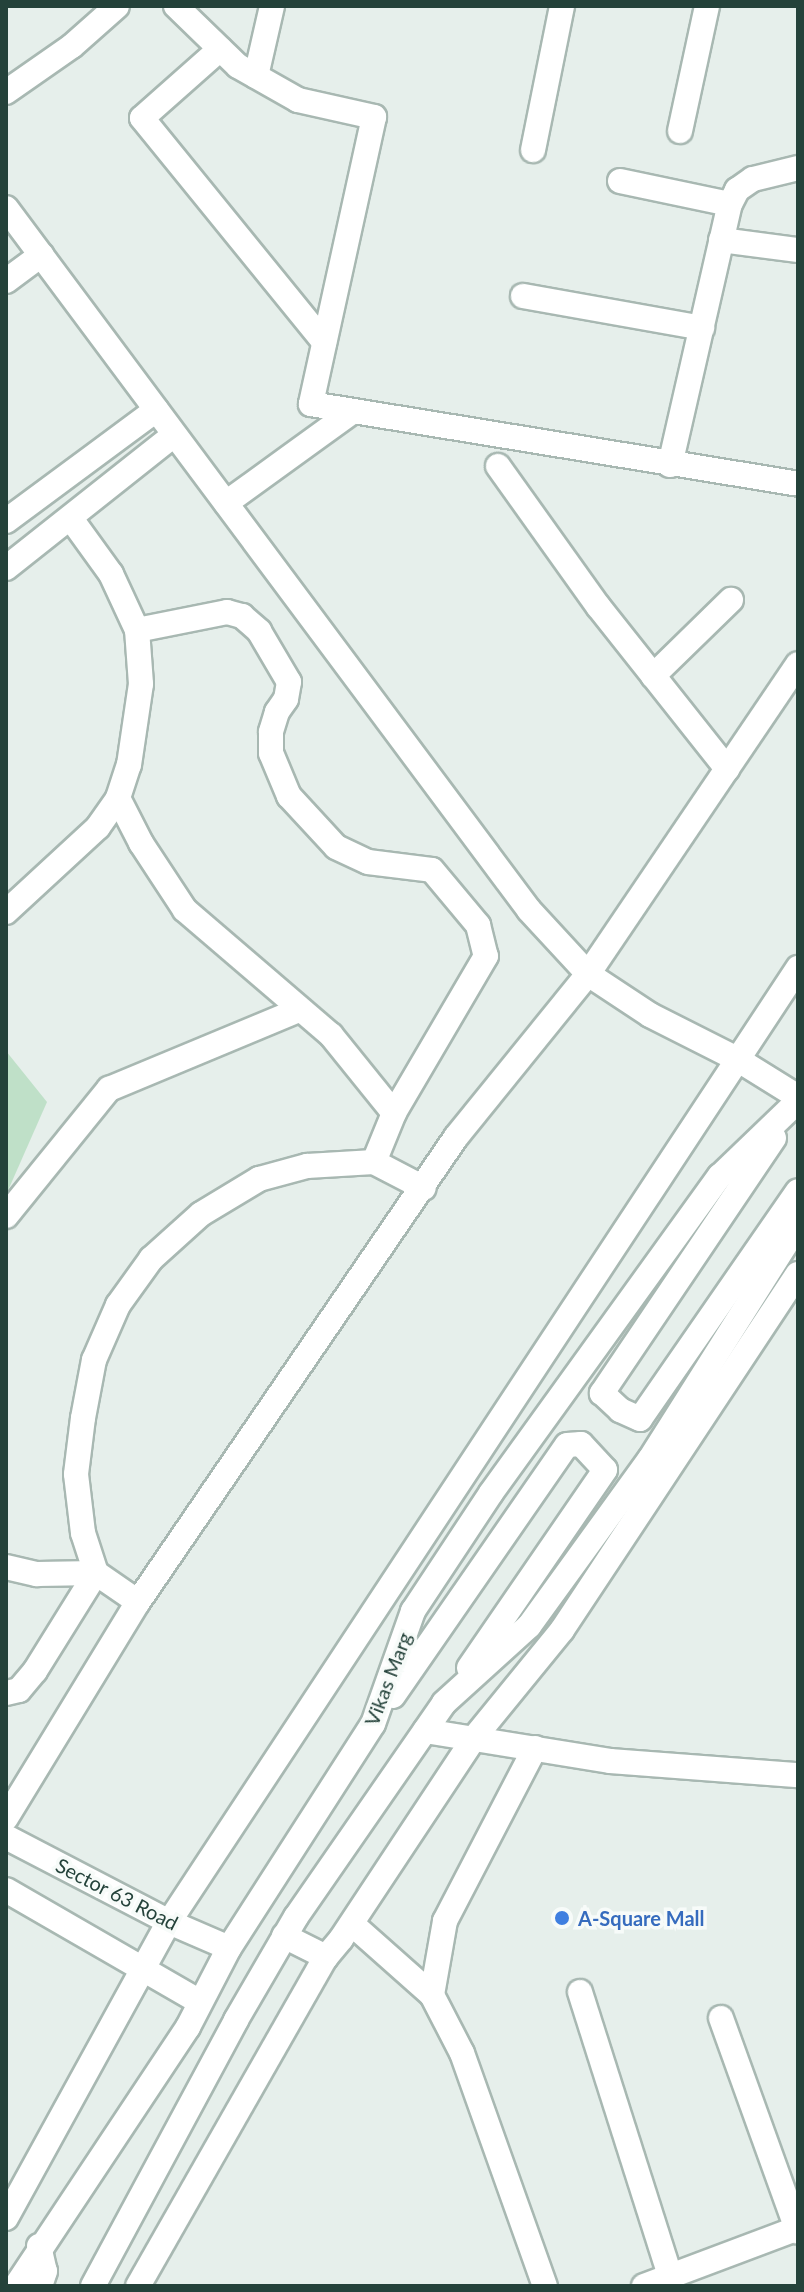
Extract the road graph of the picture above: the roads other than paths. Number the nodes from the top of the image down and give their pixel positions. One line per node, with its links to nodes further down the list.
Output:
1 (117, 6): 8 (street)
2 (176, 6): 6 (street)
3 (272, 6): 7 (street)
4 (562, 6): 10 (street)
5 (707, 6): 9 (street)
6 (220, 49): 7 (street); 21 (street)
7 (256, 76): 21 (street)
8 (6, 92)
9 (680, 131)
10 (533, 150)
11 (798, 168): 13 (street)
12 (620, 181): 13 (street)
13 (730, 204): 15 (street)
14 (6, 208): 17 (street)
15 (721, 240): 16 (street); 20 (street)
16 (798, 250)
17 (41, 255): 18 (street); 22 (street)
18 (6, 281)
19 (523, 296): 20 (street)
20 (702, 328): 25 (street)
21 (324, 342): 23 (street)
22 (156, 410): 24 (street); 30 (street)
23 (353, 411): 25 (street); 28 (street)
24 (174, 435): 28 (street); 29 (street)
25 (670, 465): 27 (street)
26 (498, 466): 35 (street)
27 (798, 484)
28 (226, 503): 40 (street)
29 (72, 520): 31 (street); 33 (street)
30 (6, 521)
31 (6, 568)
32 (731, 600): 35 (street)
33 (137, 630): 37 (street); 44 (street)
34 (798, 664): 36 (street)
35 (653, 676): 36 (street)
36 (727, 769): 40 (street)
37 (118, 798): 38 (street); 41 (street)
38 (6, 912)
39 (798, 968): 42 (street)
40 (588, 974): 42 (street); 46 (street)
41 (299, 1010): 44 (street); 48 (street)
42 (737, 1059): 43 (street); 64 (street)
43 (798, 1100): 47 (street); 56 (street, Vikas Marg)
44 (394, 1113): 45 (street)
45 (374, 1162): 46 (street); 52 (street)
46 (424, 1188): 53 (street)
47 (798, 1191)
48 (6, 1216)
49 (798, 1225): 55 (street)
50 (798, 1274): 58 (street)
51 (6, 1567): 52 (street)
52 (96, 1573): 53 (street); 54 (street)
53 (138, 1602): 61 (street)
54 (6, 1693)
55 (444, 1703): 56 (street); 57 (street)
56 (373, 1724): 67 (street, Vikas Marg)
57 (425, 1731): 58 (street); 66 (street)
58 (474, 1738): 59 (street); 65 (street)
59 (535, 1748): 60 (street); 71 (street)
60 (798, 1775)
61 (6, 1818)
62 (6, 1837): 64 (street, Sector 63 Road)
63 (6, 1890): 69 (street)
64 (169, 1922): 67 (street, Sector 63 Road); 69 (street)
65 (352, 1924): 68 (street); 71 (street)
66 (284, 1936): 68 (street); 80 (street)
67 (229, 1948): 72 (street, Vikas Marg)
68 (326, 1957): 81 (street)
69 (141, 1968): 72 (street); 74 (street)
70 (580, 1992): 77 (street)
71 (432, 1995): 82 (street)
72 (200, 2002): 76 (street, Vikas Marg)
73 (721, 2018): 75 (street)
74 (6, 2218)
75 (798, 2229): 77 (street)
76 (39, 2246): 78 (street, Vikas Marg); 79 (street)
77 (670, 2276): 83 (street)
78 (16, 2286)
79 (40, 2286)
80 (93, 2286)
81 (138, 2286)
82 (545, 2286)
83 (644, 2286)

